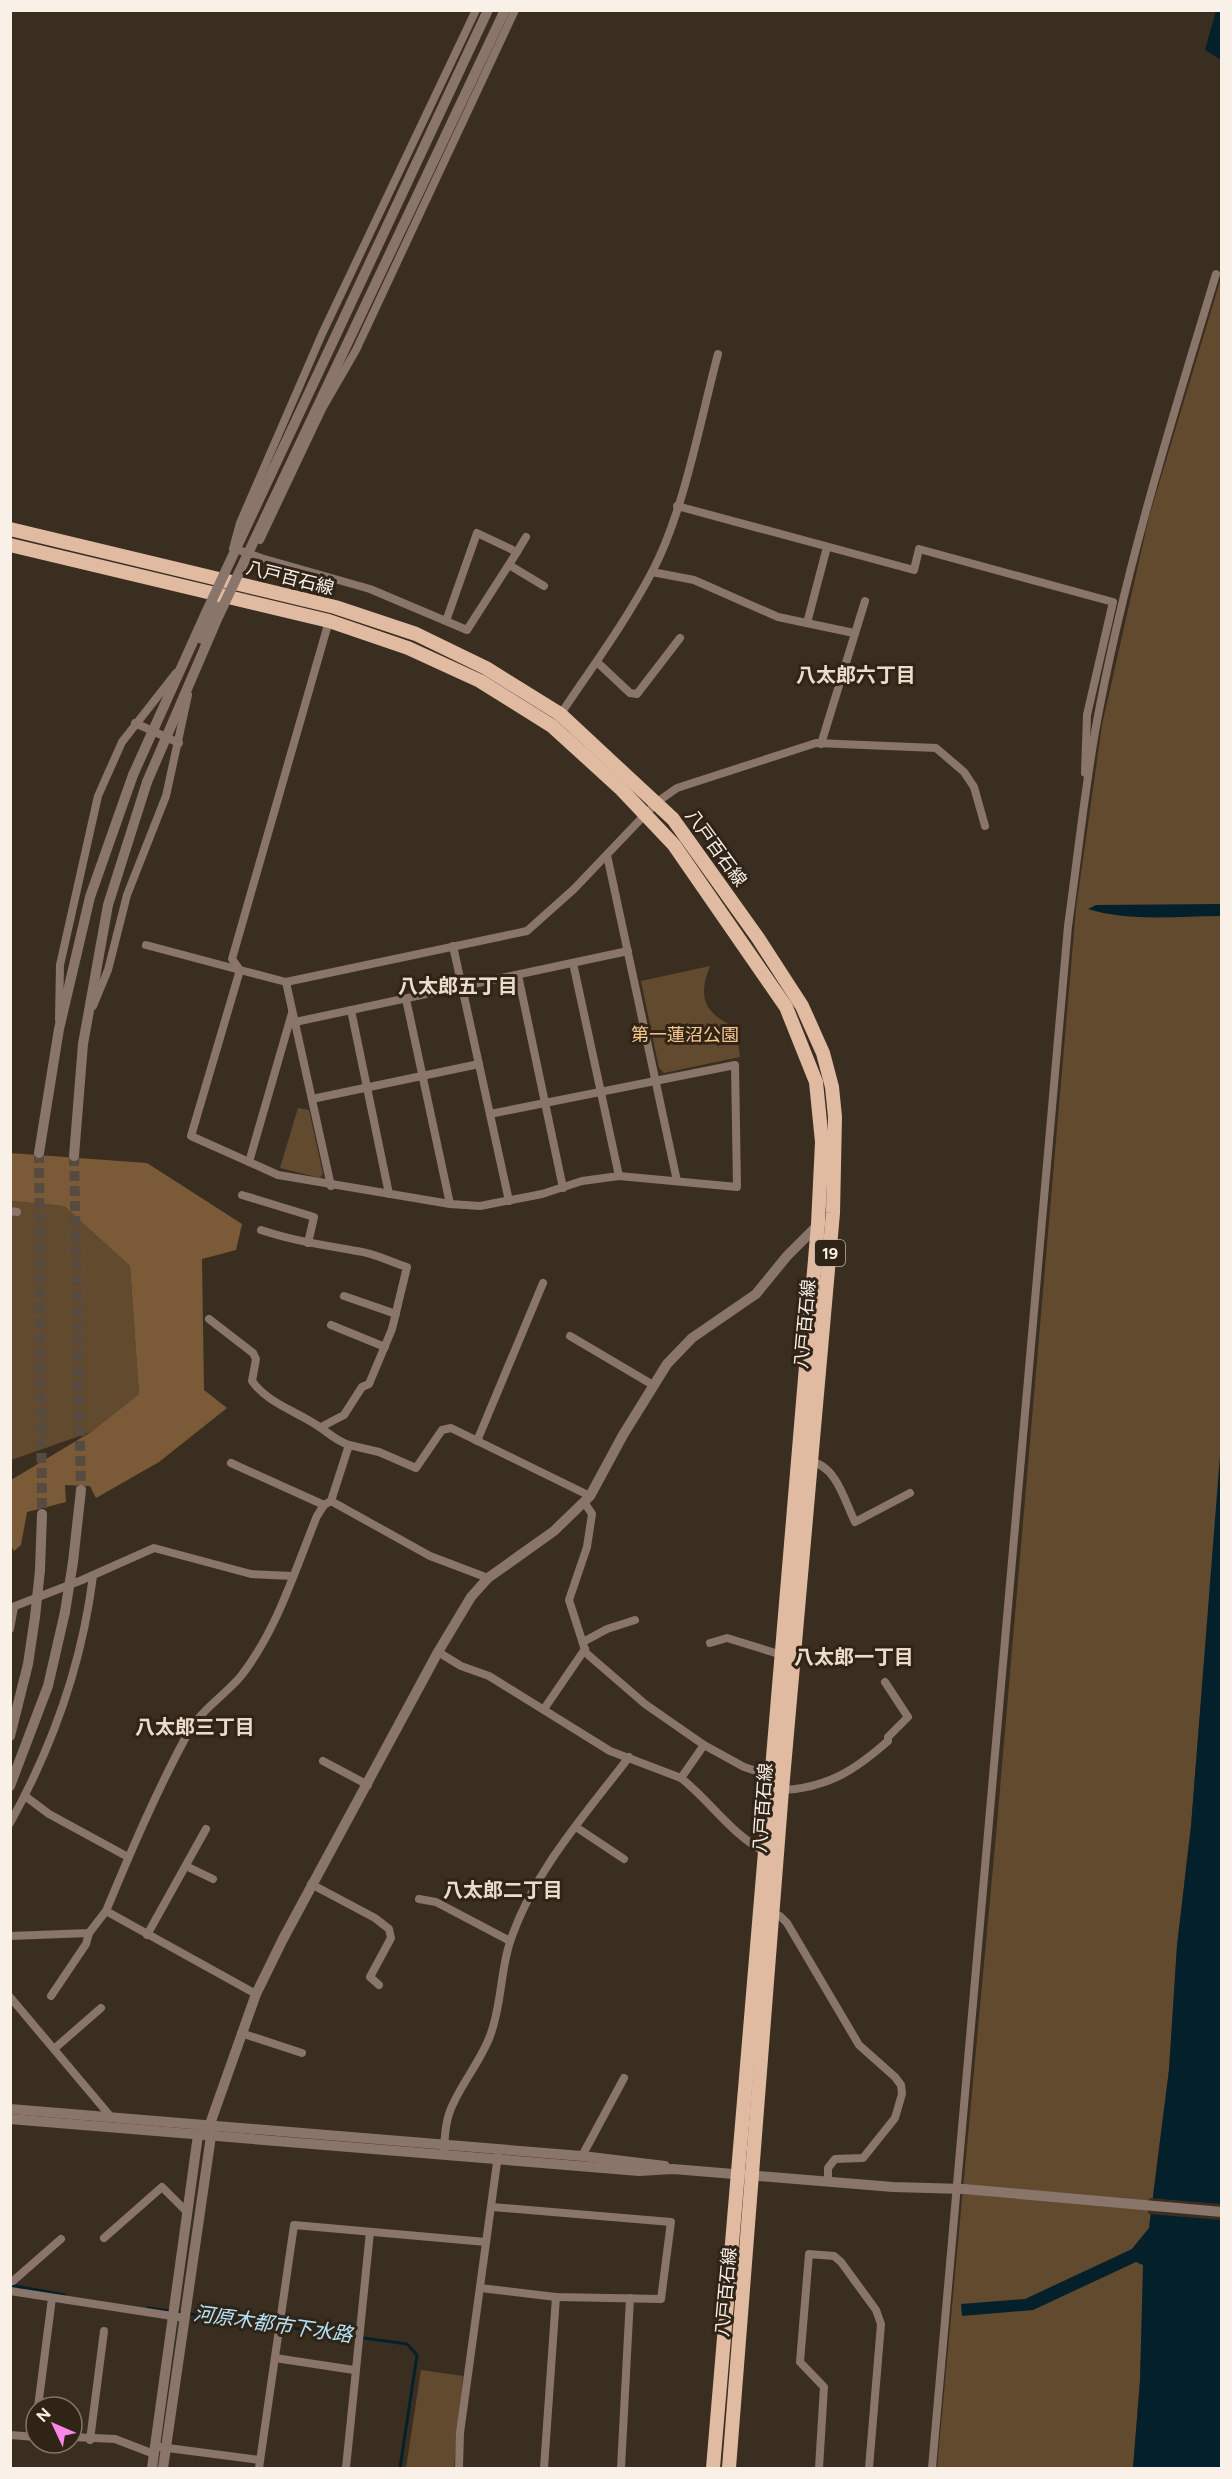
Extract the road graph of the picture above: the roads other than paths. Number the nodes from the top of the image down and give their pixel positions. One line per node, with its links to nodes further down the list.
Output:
1 (476, 10): 12 (street)
2 (488, 10): 50 (street, bridge)
3 (505, 10): 48 (street, bridge)
4 (515, 10): 14 (street)
5 (1216, 274): 32 (street)
6 (718, 354): 7 (street)
7 (677, 506): 11 (street); 16 (street)
8 (10, 529): 17 (main road, 八戸百石線 / 19)
9 (526, 537): 13 (street)
10 (10, 545): 19 (main road, 八戸百石線 / 19)
11 (827, 547): 23 (street); 32 (street)
12 (233, 548): 14 (street); 17 (street)
13 (516, 552): 15 (street); 22 (street)
14 (251, 555): 17 (street); 22 (street)
15 (509, 565): 18 (street); 22 (street)
16 (652, 572): 23 (street); 27 (street)
17 (229, 581): 19 (street); 28 (main road, 八戸百石線 / 19)
18 (544, 586)
19 (221, 597): 21 (main road, 八戸百石線 / 19); 26 (street)
20 (865, 601): 24 (street)
21 (328, 621): 28 (main road, 八戸百石線 / 19); 41 (street)
22 (446, 621)
23 (807, 623): 24 (street)
24 (854, 633): 31 (street)
25 (680, 638): 27 (street)
26 (202, 639): 29 (street); 30 (street)
27 (597, 662): 28 (street)
28 (556, 720): 33 (main road, 八戸百石線 / 19); 34 (main road, 八戸百石線 / 19)
29 (135, 723): 30 (street); 50 (street)
30 (179, 743): 48 (street)
31 (820, 744): 33 (street); 35 (street)
32 (1087, 788): 152 (street)
33 (657, 802): 34 (street); 70 (main road, 八戸百石線 / 19)
34 (645, 814): 36 (street); 71 (main road, 八戸百石線 / 19)
35 (985, 826)
36 (607, 855): 38 (street); 39 (street)
37 (146, 945): 41 (street)
38 (453, 946): 43 (street); 44 (street)
39 (628, 951): 40 (street); 53 (street)
40 (573, 963): 42 (street); 55 (street)
41 (240, 970): 43 (street); 61 (street)
42 (518, 975): 44 (street); 57 (street)
43 (286, 982): 47 (street)
44 (462, 987): 45 (street); 51 (street)
45 (406, 999): 46 (street); 52 (street)
46 (351, 1010): 49 (street); 54 (street)
47 (292, 1012): 49 (street); 61 (street)
48 (87, 1020): 60 (street)
49 (295, 1022): 56 (street)
50 (59, 1029): 59 (street)
51 (479, 1064): 52 (street); 58 (street)
52 (423, 1076): 54 (street); 69 (street)
53 (657, 1079): 55 (street); 63 (street); 63 (street)
54 (367, 1088): 56 (street); 66 (street)
55 (601, 1091): 57 (street); 62 (street)
56 (312, 1099): 64 (street)
57 (546, 1103): 58 (street); 65 (street)
58 (490, 1114): 68 (street)
59 (39, 1153)
60 (74, 1156)
61 (249, 1162): 64 (street)
62 (619, 1176): 63 (street); 65 (street)
63 (677, 1181)
64 (331, 1186): 66 (street)
65 (563, 1188): 68 (street)
66 (388, 1194): 69 (street)
67 (242, 1195): 73 (street)
68 (509, 1201): 69 (street)
69 (450, 1204)
70 (833, 1213): 71 (street); 85 (main road, 八戸百石線 / 19)
71 (819, 1224): 81 (street); 101 (main road, 八戸百石線 / 19)
72 (261, 1230): 73 (street)
73 (308, 1243): 76 (street)
74 (543, 1283): 83 (street)
75 (344, 1296): 76 (street)
76 (396, 1314): 80 (street)
77 (209, 1319): 82 (street)
78 (332, 1325): 80 (street)
79 (570, 1336): 81 (street)
80 (386, 1347): 82 (street)
81 (653, 1385): 89 (street)
82 (321, 1427): 84 (street)
83 (477, 1441): 84 (street); 89 (street)
84 (349, 1446): 90 (street)
85 (811, 1462): 88 (street); 112 (main road, 八戸百石線 / 19)
86 (231, 1463): 90 (street)
87 (81, 1490): 111 (street, bridge)
88 (910, 1493)
89 (587, 1499): 94 (street); 99 (street)
90 (327, 1503): 93 (street); 94 (street)
91 (42, 1514): 104 (street, bridge)
92 (93, 1576): 93 (street); 95 (street); 113 (street)
93 (293, 1576): 118 (street)
94 (488, 1578): 100 (street)
95 (12, 1607): 97 (street)
96 (635, 1620): 99 (street)
97 (10, 1629)
98 (710, 1643): 101 (street)
99 (584, 1646): 103 (street); 105 (street)
100 (438, 1652): 103 (street); 110 (street)
101 (782, 1655): 108 (main road, 八戸百石線 / 19)
102 (885, 1682): 112 (street)
103 (544, 1709): 106 (street)
104 (10, 1736)
105 (704, 1745): 108 (street); 109 (street)
106 (629, 1757): 109 (street); 115 (street)
107 (323, 1761): 110 (street)
108 (772, 1776): 117 (main road, 八戸百石線 / 19)
109 (681, 1778): 117 (street)
110 (368, 1785): 122 (street)
111 (10, 1786)
112 (782, 1790): 125 (main road, 八戸百石線 / 19)
113 (26, 1796): 114 (street); 118 (street)
114 (10, 1822)
115 (576, 1827): 119 (street); 129 (street)
116 (206, 1829): 120 (street)
117 (766, 1853): 149 (main road, 八戸百石線 / 19)
118 (128, 1857): 124 (street)
119 (624, 1859)
120 (186, 1866): 121 (street); 127 (street)
121 (213, 1879)
122 (310, 1884): 130 (street); 131 (street)
123 (418, 1899): 129 (street)
124 (106, 1911): 126 (street); 127 (street)
125 (773, 1914): 150 (main road, 八戸百石線 / 19); 151 (street)
126 (89, 1933): 128 (street); 132 (street)
127 (147, 1935): 131 (street)
128 (10, 1936)
129 (510, 1941): 145 (street)
130 (379, 1985)
131 (256, 1994): 136 (street)
132 (51, 1996)
133 (10, 1997): 134 (street)
134 (14, 2008): 137 (street)
135 (101, 2008): 137 (street)
136 (241, 2033): 138 (street); 143 (street)
137 (54, 2049): 141 (street)
138 (302, 2053)
139 (624, 2078): 147 (street)
140 (10, 2109): 141 (street)
141 (111, 2117): 143 (street)
142 (10, 2119): 144 (street)
143 (210, 2130): 144 (street); 145 (street); 168 (street)
144 (198, 2135): 154 (street)
145 (444, 2150): 146 (street)
146 (498, 2154): 147 (street); 148 (street); 153 (street)
147 (582, 2156): 148 (street)
148 (712, 2174): 149 (street)
149 (737, 2176): 150 (street); 184 (main road, 八戸百石線 / 19)
150 (754, 2177): 151 (street); 185 (main road, 八戸百石線 / 19)
151 (828, 2182): 152 (street)
152 (960, 2189): 155 (street); 188 (street)
153 (492, 2207): 159 (street); 166 (street)
154 (188, 2212): 157 (street); 167 (street)
155 (1221, 2212)
156 (370, 2232): 159 (street); 170 (street); 171 (street)
157 (104, 2238)
158 (61, 2239): 160 (street)
159 (486, 2242): 161 (street)
160 (12, 2279): 163 (street)
161 (480, 2288): 164 (street); 181 (street)
162 (10, 2291): 163 (street)
163 (25, 2294): 165 (street)
164 (556, 2297): 166 (street); 182 (street)
165 (52, 2298): 167 (street); 172 (street)
166 (630, 2298): 183 (street)
167 (174, 2316): 168 (street); 176 (street)
168 (185, 2318): 175 (street)
169 (104, 2331): 174 (street)
170 (275, 2358): 171 (street); 177 (street)
171 (354, 2370): 180 (street)
172 (40, 2395)
173 (84, 2439): 174 (street)
174 (90, 2440): 176 (street)
175 (166, 2448): 176 (street); 177 (street); 179 (street)
176 (154, 2450): 178 (street)
177 (260, 2464)
178 (152, 2469)
179 (164, 2469)
180 (346, 2469)
181 (459, 2469)
182 (544, 2469)
183 (621, 2469)
184 (713, 2469)
185 (729, 2469)
186 (819, 2469): 187 (street)
187 (869, 2469)
188 (932, 2469)

